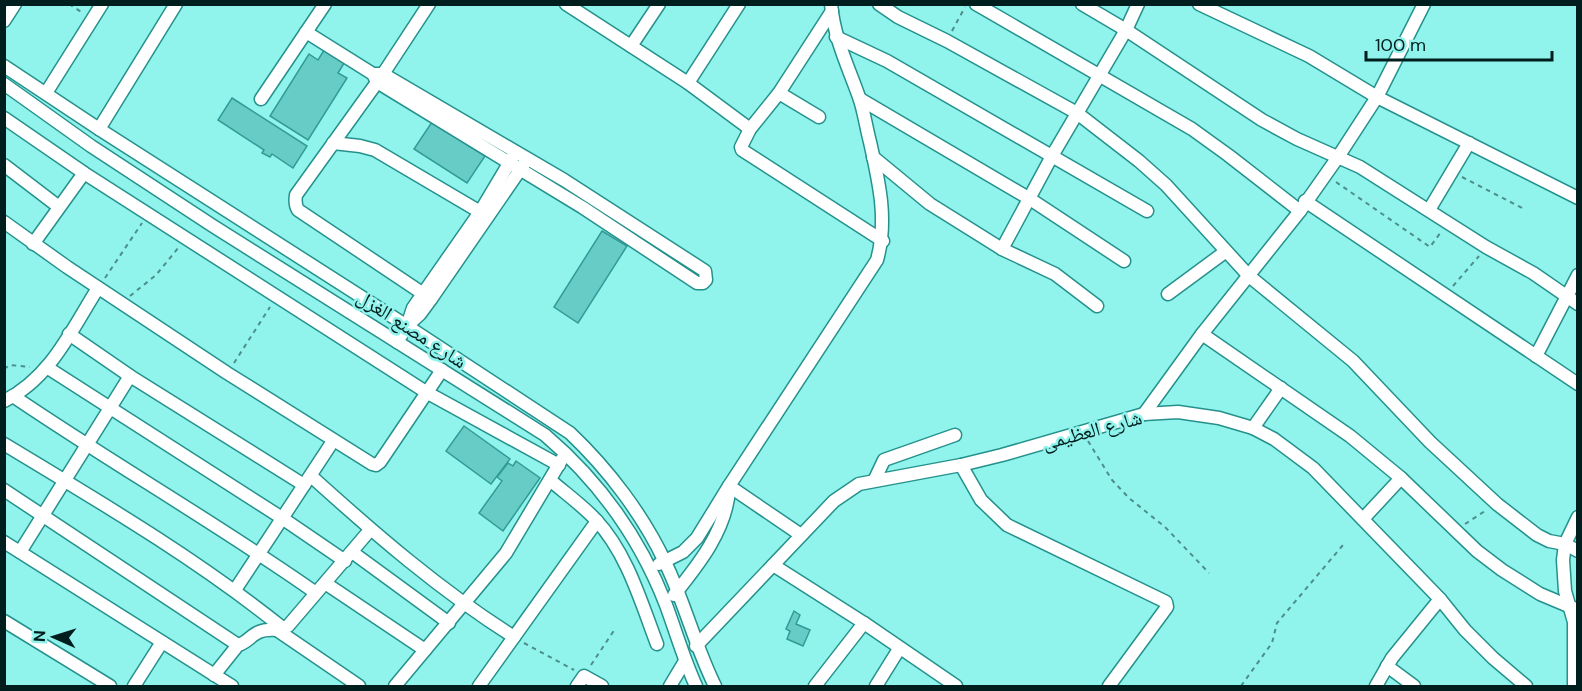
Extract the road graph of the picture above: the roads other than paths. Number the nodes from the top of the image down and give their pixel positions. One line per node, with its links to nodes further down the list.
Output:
1 (15, 4): 17 (street)
2 (102, 4): 27 (street)
3 (176, 4): 35 (street)
4 (325, 4): 19 (street)
5 (429, 4): 24 (street)
6 (566, 4): 16 (street)
7 (659, 4): 21 (street)
8 (739, 4): 25 (street)
9 (879, 4): 32 (street)
10 (976, 4): 23 (street)
11 (1082, 4): 18 (street)
12 (1138, 4): 18 (street)
13 (1198, 4): 29 (street)
14 (1424, 4): 29 (street)
15 (831, 8): 20 (street); 28 (street)
16 (585, 9): 21 (street)
17 (4, 21)
18 (1126, 30): 23 (street); 41 (street)
19 (306, 32): 24 (street); 30 (street)
20 (836, 37): 31 (street); 39 (street)
21 (632, 46): 25 (street)
22 (4, 66): 27 (street, شارع مصنع الغزل)
23 (1099, 75): 32 (street); 47 (street)
24 (377, 77): 37 (street); 42 (street)
25 (688, 83): 36 (street)
26 (4, 84): 54 (street, شارع مصنع الغزل)
27 (46, 93): 35 (street, شارع مصنع الغزل)
28 (779, 93): 33 (street); 36 (street)
29 (1377, 97): 38 (street); 41 (street)
30 (261, 99)
31 (860, 99): 40 (street); 46 (street)
32 (1077, 113): 39 (street); 58 (street)
33 (819, 117)
34 (6, 122): 44 (street)
35 (99, 129): 49 (street, شارع مصنع الغزل)
36 (750, 129): 55 (street)
37 (333, 143): 52 (street); 64 (street)
38 (1469, 143): 45 (street); 50 (street)
39 (1052, 156): 46 (street); 51 (street)
40 (873, 157): 55 (street); 57 (street)
41 (1338, 157): 47 (street); 50 (street)
42 (518, 160): 42 (street); 52 (street)
43 (4, 165): 48 (street)
44 (84, 173): 48 (street); 77 (street)
45 (1578, 198)
46 (1030, 199): 57 (street); 59 (street)
47 (1303, 206): 61 (street); 71 (street)
48 (60, 207): 56 (street)
49 (224, 209): 54 (street); 67 (street, شارع مصنع الغزل)
50 (1429, 210): 65 (street)
51 (1147, 211)
52 (485, 214): 64 (street)
53 (4, 222): 56 (street)
54 (213, 226): 70 (street, شارع مصنع الغزل)
55 (882, 241): 94 (street)
56 (33, 244): 62 (street)
57 (1002, 249): 66 (street)
58 (1225, 252): 61 (street); 63 (street)
59 (1124, 261)
60 (1578, 275): 65 (street)
61 (1249, 276): 69 (street); 104 (street)
62 (98, 288): 68 (street); 83 (street)
63 (1168, 294)
64 (427, 296): 67 (street)
65 (1572, 301): 71 (street)
66 (1097, 306)
67 (407, 326): 70 (street); 109 (street, شارع مصنع الغزل)
68 (69, 334): 72 (street); 74 (street)
69 (1202, 334): 76 (street); 80 (street)
70 (397, 342): 73 (street, شارع مصنع الغزل)
71 (1536, 356): 75 (street)
72 (48, 368): 78 (street); 79 (street)
73 (442, 370): 77 (street); 86 (street, شارع مصنع الغزل)
74 (130, 376): 79 (street); 93 (street)
75 (1578, 384)
76 (1281, 388): 81 (street); 89 (street)
77 (426, 392): 83 (street); 87 (street)
78 (9, 398): 85 (street)
79 (109, 408): 85 (street); 98 (street)
80 (1144, 414): 81 (street, شارع العظيمى); 88 (street, شارع العظيمى)
81 (1253, 428): 99 (street, شارع العظيمى)
82 (955, 435): 90 (street)
83 (333, 441): 93 (street)
84 (4, 444): 91 (street)
85 (86, 445): 91 (street); 107 (street)
86 (565, 453): 87 (street); 111 (street, شارع مصنع الغزل)
87 (560, 465): 92 (street)
88 (961, 465): 90 (street, شارع العظيمى); 148 (street)
89 (1401, 478): 99 (street); 118 (street)
90 (875, 479): 102 (street, شارع العظيمى)
91 (65, 480): 96 (street); 113 (street)
92 (550, 480): 100 (street); 116 (street)
93 (308, 481): 98 (street); 101 (street)
94 (729, 486): 102 (street); 109 (street); 114 (street)
95 (4, 490): 96 (street)
96 (44, 514): 106 (street); 126 (street)
97 (1578, 517): 104 (street)
98 (282, 518): 107 (street); 108 (street)
99 (1363, 519): 115 (street, شارع العظيمى)
100 (597, 521): 123 (street); 125 (street)
101 (370, 530): 108 (street); 116 (street)
102 (801, 535): 110 (street, شارع العظيمى)
103 (4, 542): 106 (street)
104 (1565, 544): 105 (street); 118 (street)
105 (1578, 551)
106 (20, 552): 124 (street)
107 (259, 553): 112 (street); 113 (street)
108 (349, 557): 112 (street); 120 (street)
109 (665, 561): 111 (street); 114 (street, شارع مصنع الغزل)
110 (773, 565): 121 (street); 127 (street, شارع العظيمى)
111 (650, 568): 117 (street, شارع مصنع الغزل)
112 (321, 588): 122 (street); 129 (street)
113 (235, 590): 122 (street)
114 (678, 591): 117 (street); 127 (street, شارع مصنع الغزل)
115 (1440, 600): 132 (street); 151 (street, شارع العظيمى)
116 (465, 604): 120 (street); 123 (street)
117 (666, 605): 131 (street, شارع مصنع الغزل)
118 (1574, 608): 130 (street)
119 (4, 621): 135 (street)
120 (449, 623): 129 (street)
121 (864, 623): 128 (street); 145 (street)
122 (281, 629): 126 (street); 136 (street)
123 (514, 637): 140 (street)
124 (162, 642): 133 (street); 137 (street)
125 (657, 644)
126 (238, 645): 133 (street)
127 (696, 646): 144 (street, شارع مصنع الغزل)
128 (899, 649): 146 (street); 147 (street)
129 (426, 650): 139 (street)
130 (1576, 656): 152 (street)
131 (686, 662): 142 (street); 143 (street, شارع مصنع الغزل)
132 (1387, 666): 149 (street); 150 (street)
133 (214, 675): 138 (street)
134 (581, 681): 141 (street)
135 (105, 685)
136 (358, 686)
137 (134, 687)
138 (232, 687)
139 (395, 687)
140 (479, 687)
141 (602, 687)
142 (670, 687)
143 (696, 687)
144 (715, 687)
145 (815, 687)
146 (876, 687)
147 (956, 687)
148 (1109, 687)
149 (1376, 687)
150 (1414, 687)
151 (1526, 687)
152 (1574, 687)

